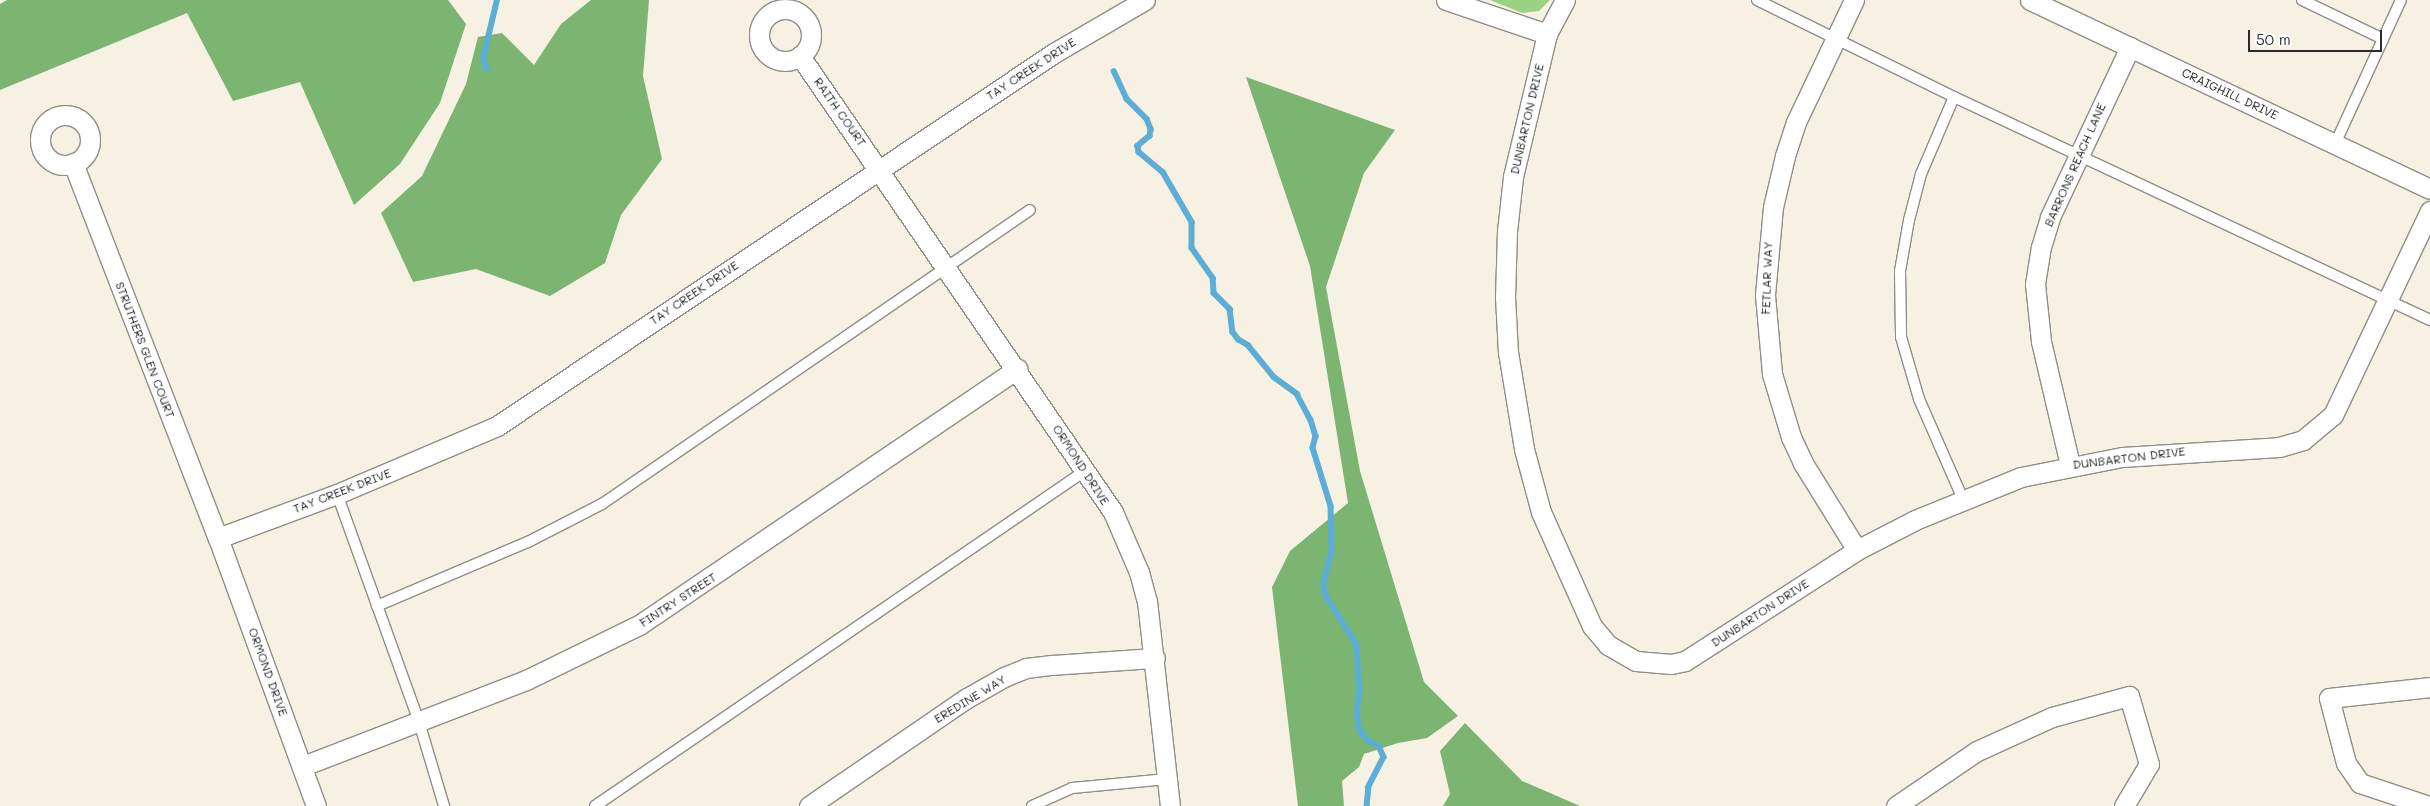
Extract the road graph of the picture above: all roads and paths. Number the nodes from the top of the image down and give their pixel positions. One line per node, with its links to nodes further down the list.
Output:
1 (1145, 0): 18 (street, TAY CREEK DRIVE)
2 (1446, 0): 9 (street)
3 (1565, 0): 9 (street, DUNBARTON DRIVE)
4 (1757, 0): 10 (lane)
5 (1854, 0): 10 (street, FETLAR WAY)
6 (2030, 0): 12 (street, CRAIGHILL DRIVE)
7 (2302, 0): 11 (lane)
8 (2401, 0): 11 (lane)
9 (1547, 34): 31 (street, DUNBARTON DRIVE)
10 (1836, 38): 14 (lane); 31 (street, FETLAR WAY)
11 (2383, 39): 15 (lane)
12 (2130, 47): 15 (street, CRAIGHILL DRIVE); 16 (street, BARRONS REACH LANE)
13 (800, 56): 18 (street, RAITH COURT)
14 (1954, 97): 16 (lane); 29 (lane)
15 (2335, 144): 19 (street, CRAIGHILL DRIVE)
16 (2079, 154): 23 (lane); 26 (street, BARRONS REACH LANE)
17 (73, 163): 30 (street, STRUTHERS GLEN COURT)
18 (879, 168): 22 (street, ORMOND DRIVE); 28 (street, TAY CREEK DRIVE)
19 (2430, 189)
20 (1030, 210): 22 (lane)
21 (2430, 211): 23 (street, DUNBARTON DRIVE)
22 (946, 266): 25 (street, ORMOND DRIVE); 32 (lane)
23 (2388, 300): 24 (lane); 26 (street, DUNBARTON DRIVE)
24 (2430, 320)
25 (1017, 369): 27 (street, ORMOND DRIVE); 35 (street, FINTRY STREET)
26 (2070, 465): 29 (street, DUNBARTON DRIVE)
27 (1086, 470): 33 (street, ORMOND DRIVE); 41 (lane)
28 (337, 494): 30 (street, TAY CREEK DRIVE); 32 (lane)
29 (1963, 499): 31 (street, DUNBARTON DRIVE)
30 (218, 538): 36 (street, ORMOND DRIVE)
31 (1857, 550)
32 (377, 606): 35 (lane)
33 (1155, 658): 37 (street, ORMOND DRIVE); 42 (street, EREDINE WAY)
34 (2430, 686): 47 (street)
35 (419, 722): 36 (street, FINTRY STREET); 40 (lane)
36 (303, 766): 39 (street, ORMOND DRIVE)
37 (1168, 779): 38 (lane); 44 (street, ORMOND DRIVE)
38 (1047, 802): 43 (lane)
39 (316, 806)
40 (444, 806)
41 (595, 806)
42 (809, 806)
43 (1032, 806)
44 (1170, 806)
45 (1896, 806): 46 (street)
46 (2124, 806)
47 (2429, 806)

